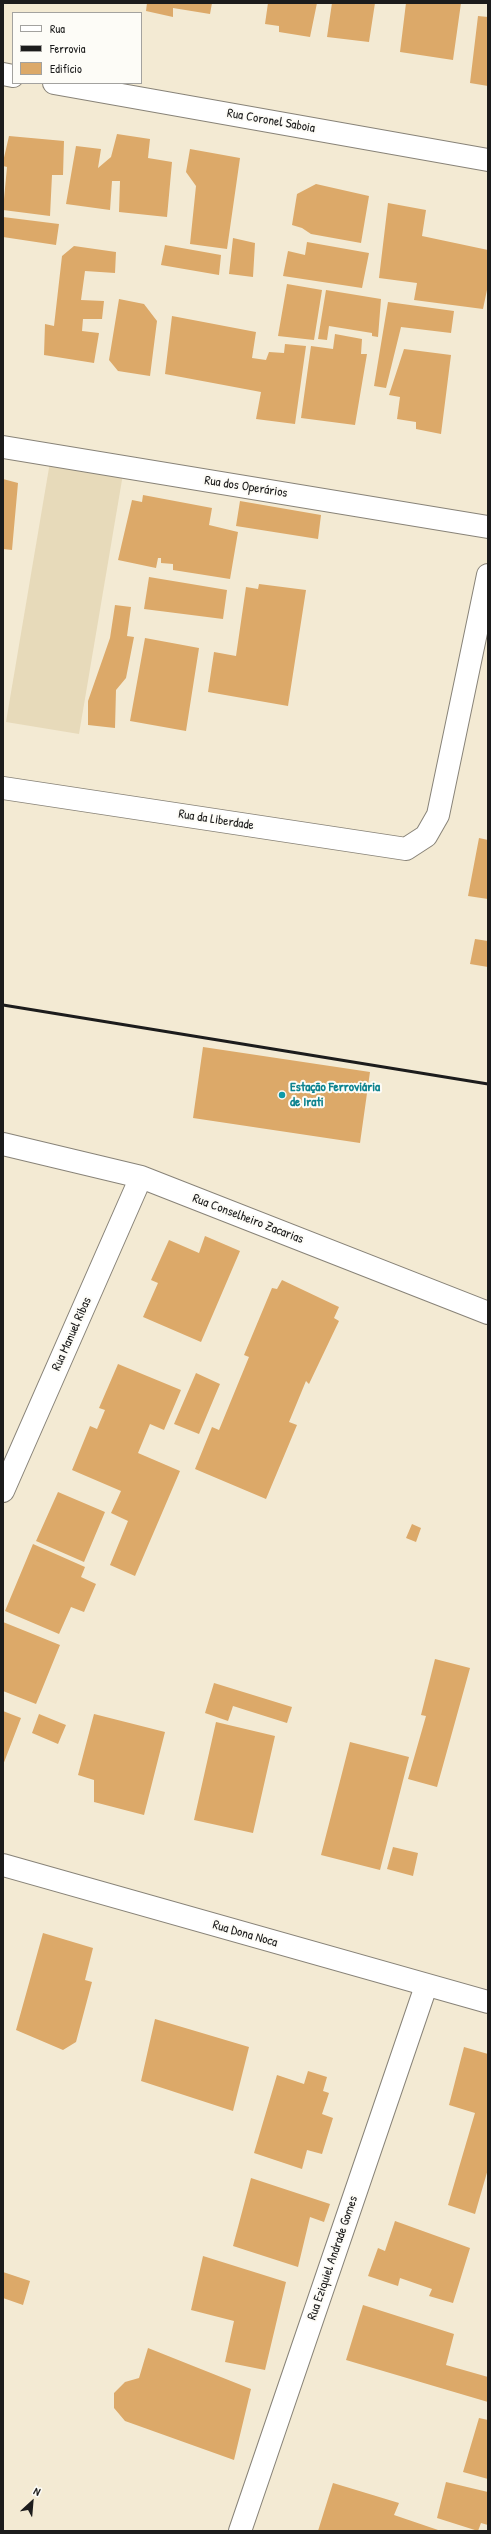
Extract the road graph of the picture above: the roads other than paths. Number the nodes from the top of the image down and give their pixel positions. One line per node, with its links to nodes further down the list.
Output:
1 (60, 84): 2 (street, Rua Coronel Saboia)
2 (488, 160)
3 (3, 447): 4 (street, Rua dos Operários)
4 (488, 527)
5 (488, 575): 6 (street, Rua da Liberdade)
6 (3, 788)
7 (3, 1144): 8 (street, Rua Conselheiro Zacarias)
8 (141, 1177): 9 (street, Rua Conselheiro Zacarias); 10 (street, Rua Manuel Ribas)
9 (488, 1313)
10 (3, 1491)
11 (3, 1865): 12 (street, Rua Dona Noca)
12 (426, 1986): 13 (street, Rua Dona Noca); 14 (street, Rua Eziquiel Andrade Gomes)
13 (488, 2002)
14 (240, 2531)

